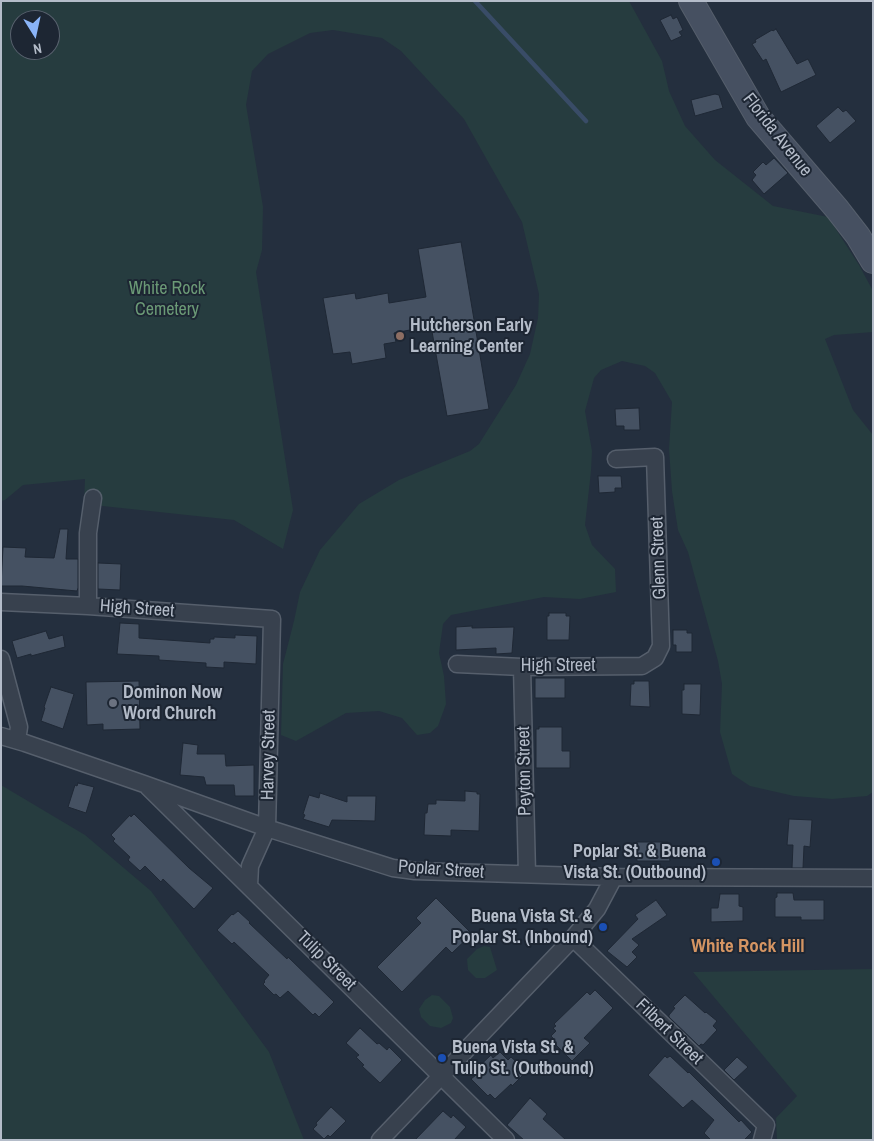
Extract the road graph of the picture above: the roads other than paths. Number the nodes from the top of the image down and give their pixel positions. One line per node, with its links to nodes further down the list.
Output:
1 (691, 1): 2 (main road, Florida Avenue)
2 (873, 261)
3 (616, 459): 8 (street, Glenn Street)
4 (94, 498): 6 (street)
5 (1, 602): 6 (street, High Street)
6 (88, 606): 7 (street, High Street)
7 (272, 619): 14 (street, Harvey Street)
8 (656, 658): 11 (street, High Street)
9 (1, 659): 12 (street)
10 (457, 664): 11 (street, High Street)
11 (522, 667): 15 (street, Peyton Street)
12 (9, 738): 13 (street, Poplar Street)
13 (144, 784): 14 (street, Poplar Street); 18 (street, Tulip Street)
14 (267, 828): 15 (street, Poplar Street); 18 (street, Harvey Street)
15 (528, 874): 16 (street, Poplar Street)
16 (614, 877): 17 (street, Poplar Street); 19 (street)
17 (873, 878)
18 (250, 886): 20 (street, Tulip Street)
19 (573, 938): 20 (street); 21 (street, Filbert Street)
20 (441, 1076): 22 (street); 23 (street, Tulip Street)
21 (764, 1132)
22 (380, 1140)
23 (506, 1140)

